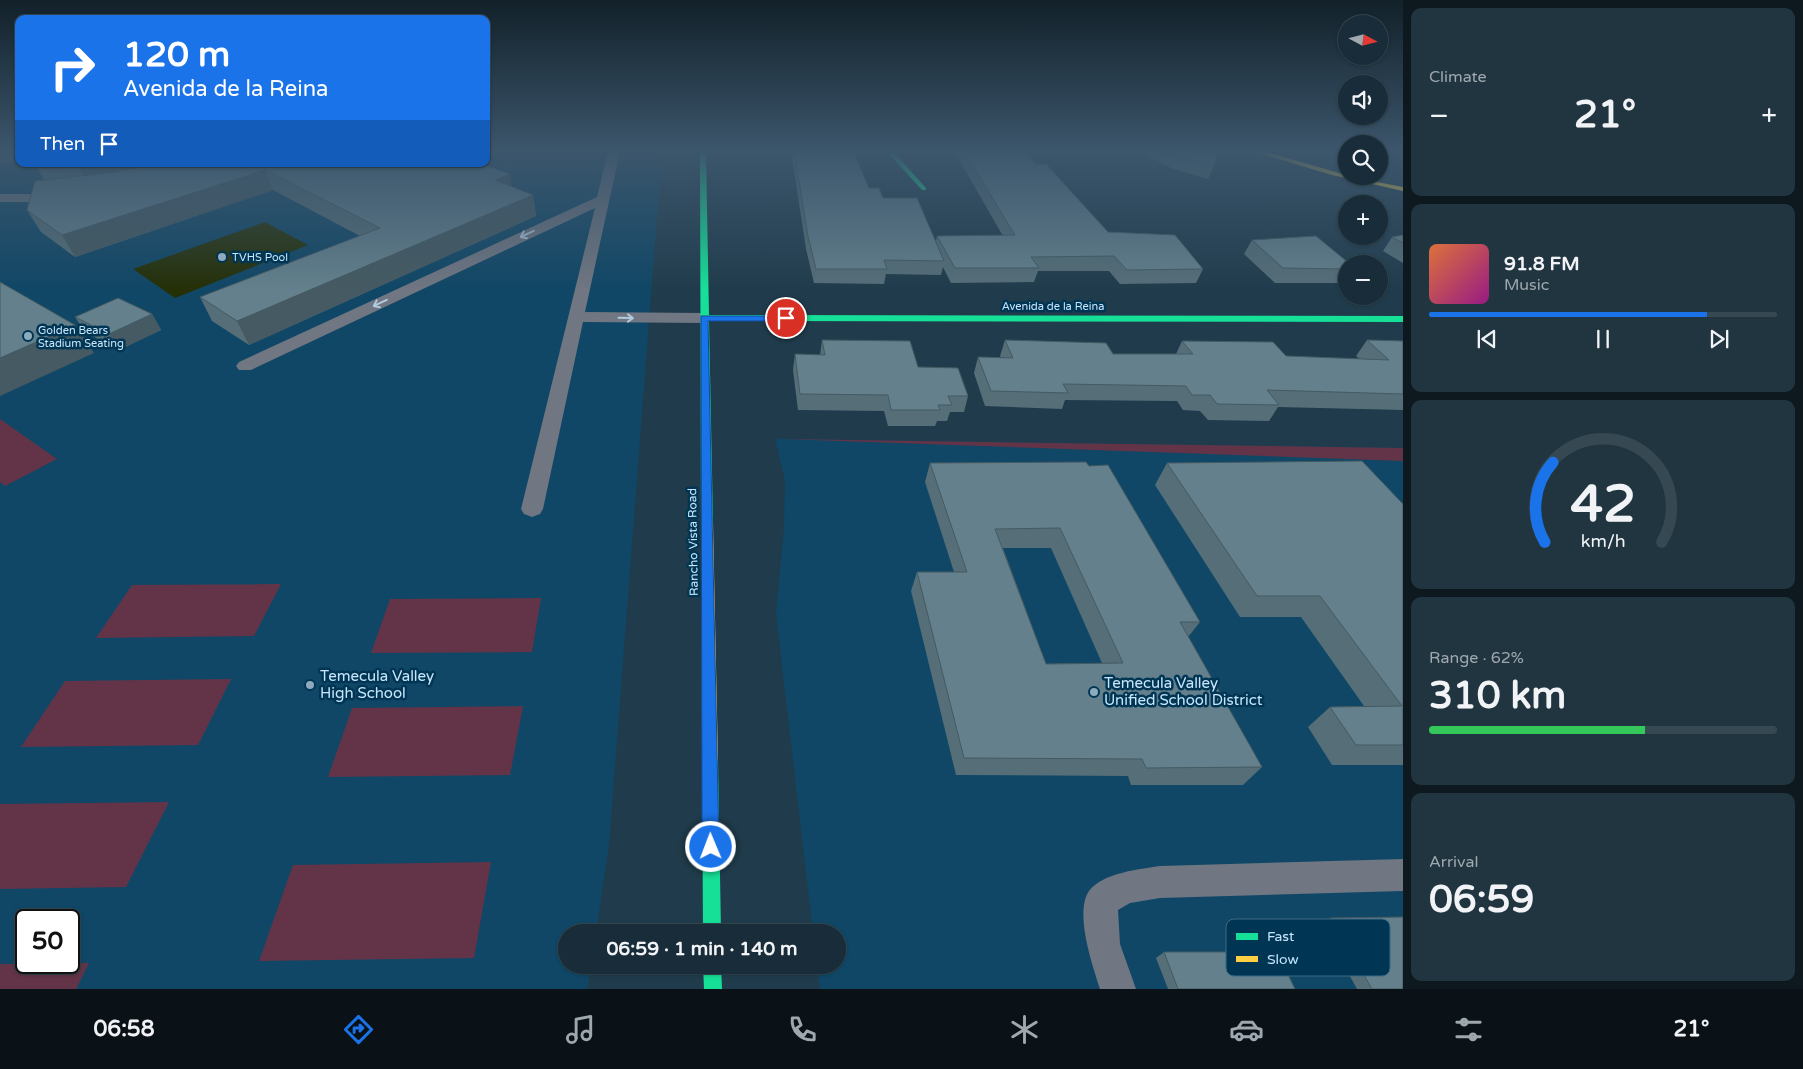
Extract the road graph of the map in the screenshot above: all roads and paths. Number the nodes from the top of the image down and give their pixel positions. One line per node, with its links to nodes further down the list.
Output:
1 (703, 197): 6 (main road, Rancho Vista Road)
2 (0, 198): 3 (lane)
3 (69, 198)
4 (603, 199): 5 (lane); 8 (lane, one-way to 8)
5 (577, 317): 6 (lane, one-way to 6); 9 (lane)
6 (704, 318): 7 (main road, Avenida de la Reina); 11 (main road, Rancho Vista Road)
7 (1403, 319)
8 (245, 366)
9 (532, 509)
10 (1403, 875): 14 (lane)
11 (712, 924)
12 (712, 974): 13 (main road)
13 (713, 989)
14 (1118, 989)

